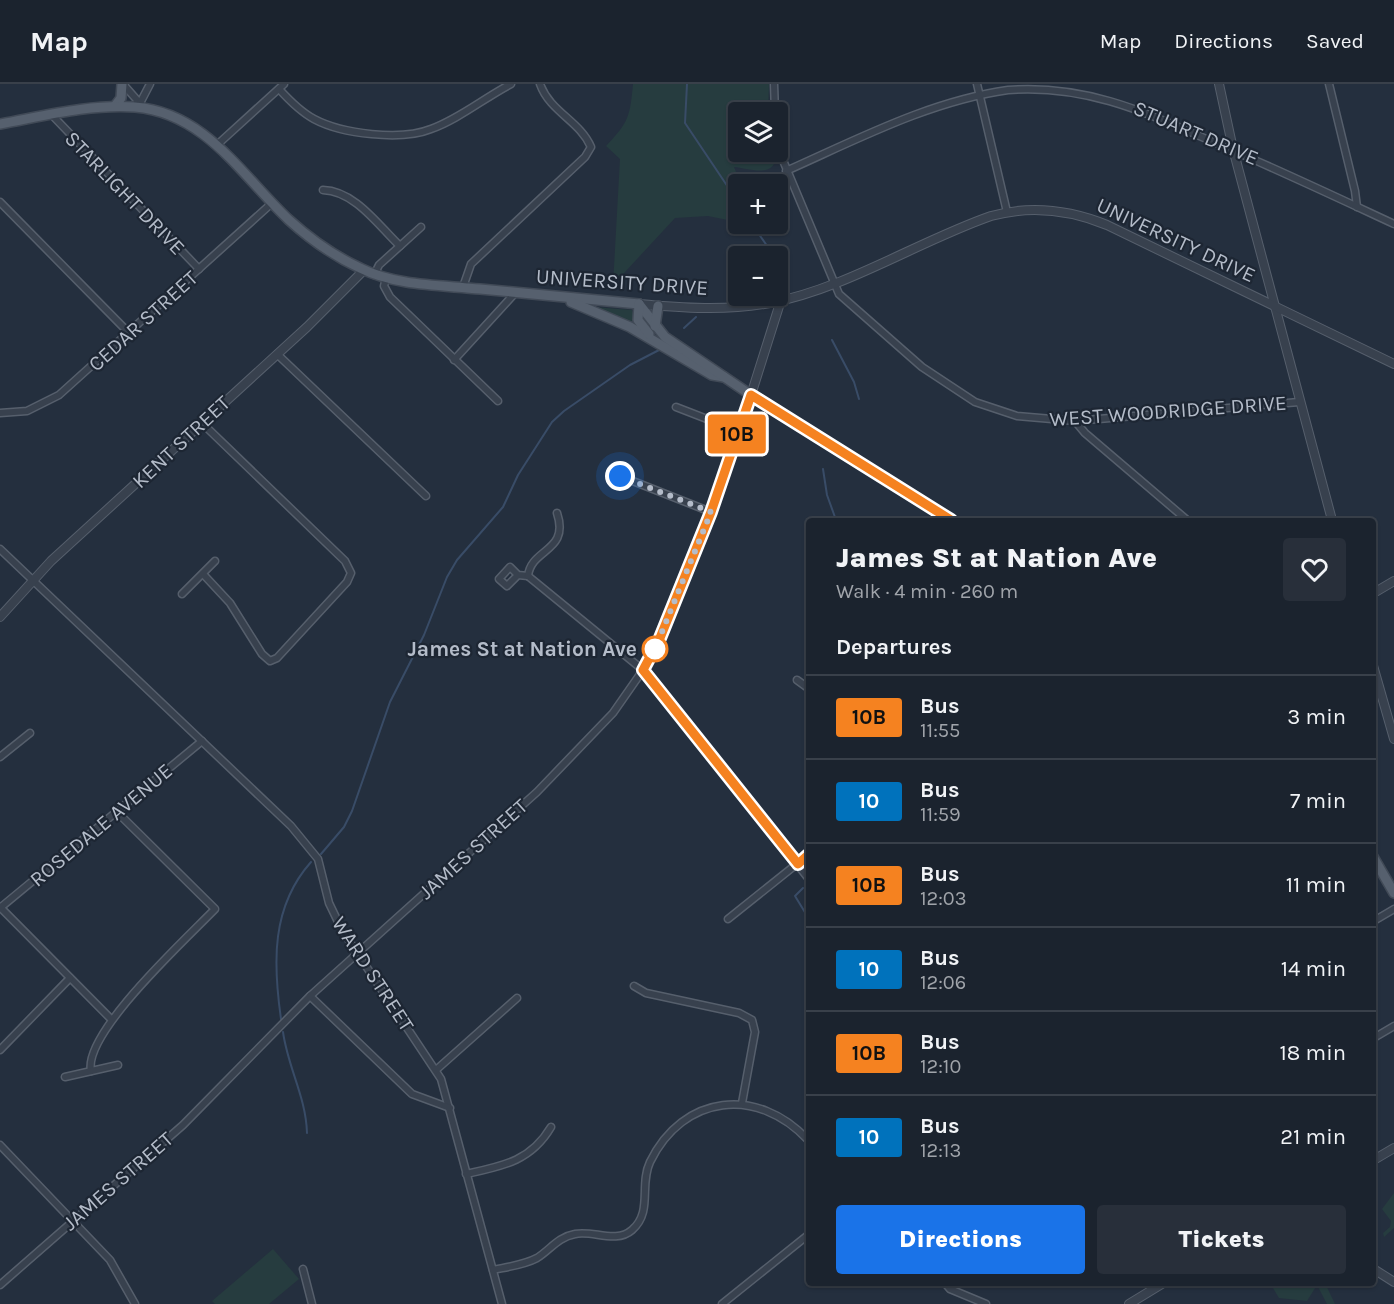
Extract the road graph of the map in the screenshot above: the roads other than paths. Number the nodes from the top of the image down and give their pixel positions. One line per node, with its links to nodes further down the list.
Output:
1 (122, 84): 12 (main road); 13 (street)
2 (150, 84): 13 (street)
3 (511, 84): 9 (street)
4 (540, 84): 33 (street)
5 (774, 84): 11 (street)
6 (977, 84): 10 (street)
7 (1219, 84): 17 (street)
8 (1329, 84): 23 (street)
9 (281, 87): 16 (street)
10 (980, 95): 17 (street, STUART DRIVE); 19 (street, STUART DRIVE); 24 (street)
11 (775, 102)
12 (115, 106): 13 (main road, UNIVERSITY DRIVE); 14 (main road, UNIVERSITY DRIVE)
13 (138, 108): 16 (main road, UNIVERSITY DRIVE)
14 (52, 115): 15 (main road, UNIVERSITY DRIVE); 28 (street, STARLIGHT DRIVE)
15 (0, 124)
16 (218, 144): 22 (main road, UNIVERSITY DRIVE)
17 (1233, 149): 23 (street, STUART DRIVE); 41 (street)
18 (783, 162): 19 (street, WEST WOODRIDGE DRIVE)
19 (786, 171): 32 (street, WEST WOODRIDGE DRIVE)
20 (323, 190): 27 (street)
21 (0, 202): 43 (street)
22 (273, 203): 28 (street, CEDAR STREET); 29 (main road, UNIVERSITY DRIVE)
23 (1357, 207): 25 (street, STUART DRIVE)
24 (1007, 212): 32 (street, UNIVERSITY DRIVE); 41 (street, UNIVERSITY DRIVE)
25 (1394, 224)
26 (421, 227): 27 (street)
27 (400, 246): 30 (street)
28 (199, 269): 43 (street, CEDAR STREET)
29 (364, 270): 30 (main road, UNIVERSITY DRIVE); 45 (street, KENT STREET)
30 (374, 274): 31 (main road, UNIVERSITY DRIVE)
31 (386, 278): 33 (main road, UNIVERSITY DRIVE); 46 (street)
32 (834, 282): 36 (street, UNIVERSITY DRIVE); 54 (street, WEST WOODRIDGE DRIVE)
33 (463, 287): 34 (main road, UNIVERSITY DRIVE)
34 (516, 292): 35 (main road, UNIVERSITY DRIVE); 46 (street)
35 (554, 296): 37 (main road, UNIVERSITY DRIVE); 44 (main road)
36 (788, 298)
37 (639, 304): 38 (street, UNIVERSITY DRIVE); 42 (main road); 44 (main road)
38 (657, 306): 39 (street, UNIVERSITY DRIVE); 42 (main road)
39 (747, 306)
40 (779, 306): 49 (street, JAMES STREET)
41 (1275, 306): 47 (street, UNIVERSITY DRIVE); 51 (street)
42 (655, 326): 48 (main road)
43 (130, 334): 53 (street, CEDAR STREET)
44 (653, 340): 48 (main road)
45 (277, 354): 55 (street, KENT STREET); 58 (street)
46 (454, 360): 50 (street)
47 (1394, 364)
48 (724, 377): 49 (main road)
49 (751, 395): 56 (street, JAMES STREET); 61 (main road)
50 (498, 401)
51 (1299, 402): 54 (street, WEST WOODRIDGE DRIVE); 63 (street)
52 (676, 407): 56 (street)
53 (0, 413)
54 (1075, 421): 62 (street)
55 (202, 423): 66 (street); 69 (street, KENT STREET)
56 (738, 431): 59 (street, JAMES STREET)
57 (620, 476): 59 (street)
58 (426, 496)
59 (711, 512): 74 (street, JAMES STREET)
60 (557, 513): 68 (street)
61 (948, 518)
62 (1185, 518)
63 (1331, 518)
64 (0, 549): 69 (street, WARD STREET)
65 (215, 561): 66 (street)
66 (203, 574): 72 (street)
67 (518, 574): 68 (street)
68 (528, 576): 74 (street)
69 (33, 579): 73 (street, KENT STREET); 80 (street, WARD STREET)
70 (1394, 581): 71 (street)
71 (1376, 592)
72 (182, 594)
73 (0, 616)
74 (643, 670): 85 (street); 92 (street, JAMES STREET)
75 (1376, 676): 79 (street)
76 (797, 680): 77 (street)
77 (806, 687)
78 (30, 733): 81 (street)
79 (1394, 739)
80 (202, 741): 82 (street, ROSEDALE AVENUE); 92 (street, WARD STREET)
81 (0, 757)
82 (117, 812): 88 (street, ROSEDALE AVENUE); 97 (street)
83 (806, 857): 85 (street)
84 (1376, 862): 87 (main road)
85 (798, 864): 86 (street); 90 (street)
86 (806, 875)
87 (1394, 893)
88 (0, 908): 93 (street)
89 (1394, 909): 91 (street)
90 (728, 919)
91 (1376, 920)
92 (357, 953): 95 (street, JAMES STREET); 102 (street, WARD STREET)
93 (70, 978): 97 (street); 100 (street)
94 (634, 986): 105 (street)
95 (310, 996): 106 (street); 113 (street, JAMES STREET)
96 (517, 999): 102 (street)
97 (111, 1019): 103 (street)
98 (1394, 1026): 99 (street)
99 (1376, 1037)
100 (0, 1050)
101 (118, 1065): 103 (street)
102 (436, 1070): 106 (street, WARD STREET)
103 (91, 1071): 104 (street)
104 (65, 1077)
105 (742, 1103): 108 (street); 116 (street)
106 (450, 1108): 112 (street, WARD STREET)
107 (551, 1127): 112 (street)
108 (806, 1138)
109 (0, 1145): 113 (street)
110 (1394, 1148): 111 (street)
111 (1376, 1159)
112 (466, 1174): 116 (street, WARD STREET)
113 (72, 1222): 119 (street, JAMES STREET); 122 (street)
114 (806, 1237): 125 (street)
115 (303, 1269): 123 (street)
116 (493, 1270): 124 (street, WARD STREET)
117 (1376, 1271): 118 (street)
118 (1394, 1282)
119 (0, 1286)
120 (947, 1286): 126 (street)
121 (1158, 1286): 127 (street)
122 (135, 1304)
123 (312, 1304)
124 (502, 1304)
125 (722, 1304)
126 (986, 1304)
127 (1129, 1304)

